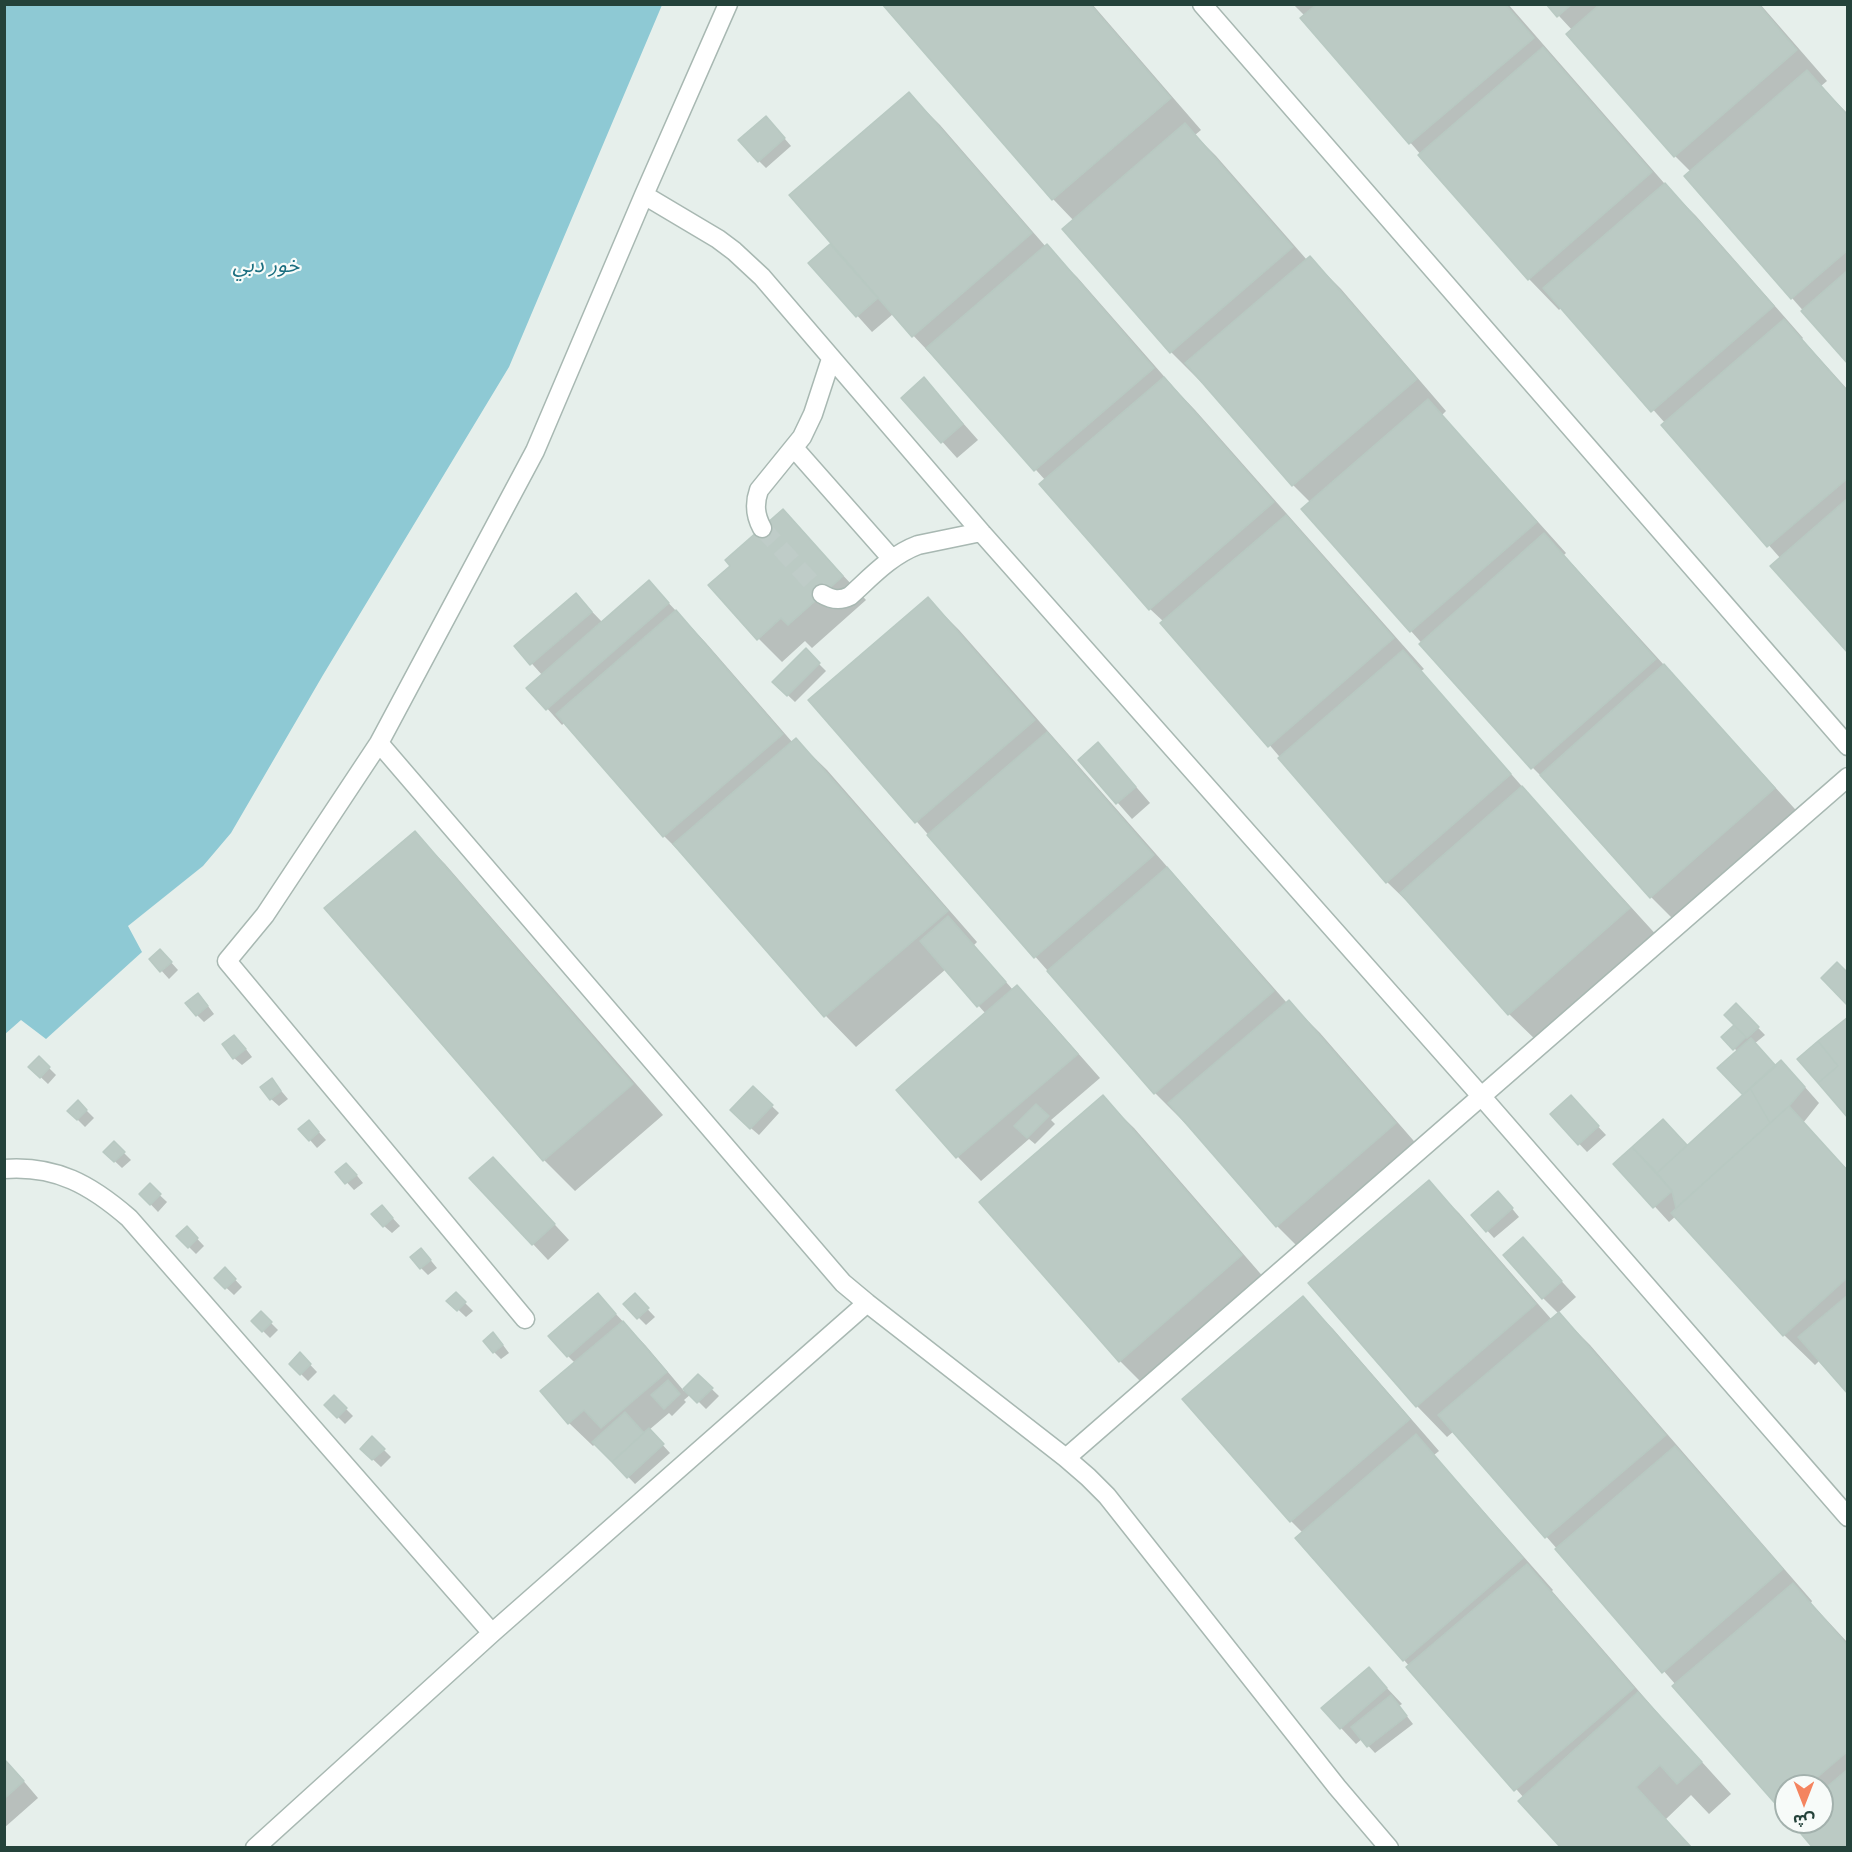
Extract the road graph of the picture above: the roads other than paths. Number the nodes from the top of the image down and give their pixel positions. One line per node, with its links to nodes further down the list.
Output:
1 (728, 4): 3 (lane)
2 (1202, 4): 11 (lane)
3 (644, 195): 4 (lane); 10 (lane)
4 (831, 359): 5 (lane); 7 (lane)
5 (794, 448): 6 (lane); 8 (lane)
6 (762, 528)
7 (981, 532): 8 (lane); 13 (lane)
8 (891, 559): 9 (lane)
9 (822, 594)
10 (379, 743): 15 (lane); 16 (lane)
11 (1848, 746)
12 (1848, 777): 13 (lane)
13 (1482, 1097): 17 (lane); 18 (lane)
14 (4, 1169): 19 (lane)
15 (867, 1303): 17 (lane); 19 (lane)
16 (525, 1319)
17 (1066, 1458): 21 (lane)
18 (1848, 1517)
19 (492, 1634): 20 (lane)
20 (255, 1848)
21 (1389, 1848)

